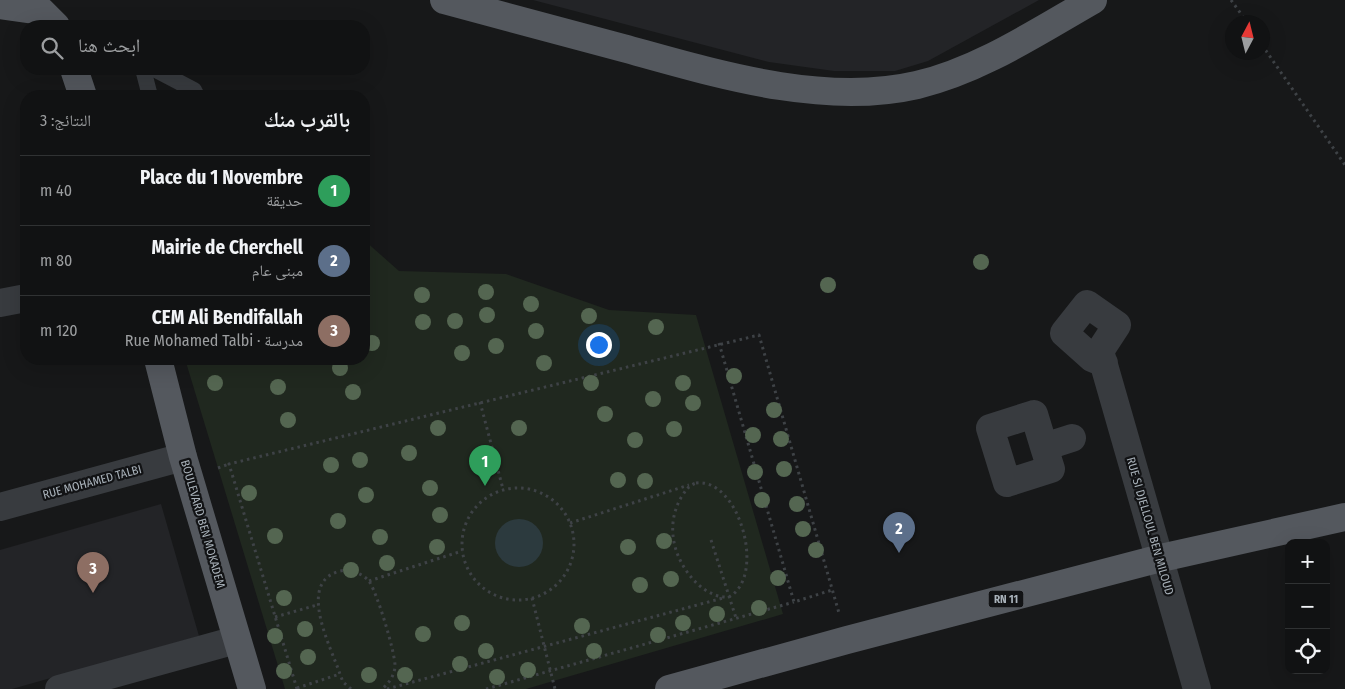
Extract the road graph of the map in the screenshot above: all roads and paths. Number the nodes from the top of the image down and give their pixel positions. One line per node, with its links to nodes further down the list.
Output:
1 (444, 0): 2 (main road)
2 (1093, 0)
3 (1232, 0): 5 (path)
4 (0, 5): 6 (main road)
5 (1242, 15)
6 (50, 20)
7 (1270, 57): 14 (path)
8 (76, 75): 11 (main road)
9 (144, 75): 12 (lane)
10 (165, 75): 13 (lane)
11 (81, 90)
12 (148, 90)
13 (194, 90)
14 (1345, 165)
15 (20, 299): 16 (street)
16 (0, 304)
17 (719, 343): 20 (path); 33 (path); 37 (path)
18 (1104, 364): 31 (street, RUE SI DJELLOUL BEN MILOUD)
19 (160, 365): 23 (main road, BOULEVARD BEN MOKADEM)
20 (480, 402): 25 (path); 39 (path)
21 (1072, 438): 22 (street)
22 (1044, 447)
23 (184, 457): 26 (street, RUE MOHAMED TALBI); 41 (main road, BOULEVARD BEN MOKADEM)
24 (690, 485): 28 (path); 34 (path); 36 (path)
25 (503, 489): 28 (path); 30 (path)
26 (0, 507)
27 (1345, 517): 31 (main road, RN 11)
28 (570, 523): 35 (path)
29 (711, 540): 34 (path)
30 (462, 552): 32 (path); 35 (path)
31 (1160, 558): 42 (main road, RN 11); 56 (street, RUE SI DJELLOUL BEN MILOUD)
32 (369, 581): 38 (path); 51 (path)
33 (832, 590): 37 (path); 42 (path)
34 (729, 597): 36 (path); 40 (path)
35 (532, 598): 43 (path)
36 (723, 598): 43 (path)
37 (794, 602): 40 (path)
38 (317, 605): 39 (path); 45 (path)
39 (275, 617): 49 (path)
40 (736, 618): 44 (path)
41 (236, 640): 47 (street); 48 (main road, BOULEVARD BEN MOKADEM)
42 (847, 640): 46 (main road, RN 11)
43 (545, 647): 44 (path); 52 (path)
44 (551, 671): 53 (path); 54 (path)
45 (340, 674): 49 (path); 50 (path)
46 (703, 684): 55 (main road, RN 11)
47 (59, 689)
48 (252, 689)
49 (297, 689)
50 (351, 689)
51 (382, 689)
52 (387, 689)
53 (486, 689)
54 (555, 689)
55 (669, 689)
56 (1197, 689)

